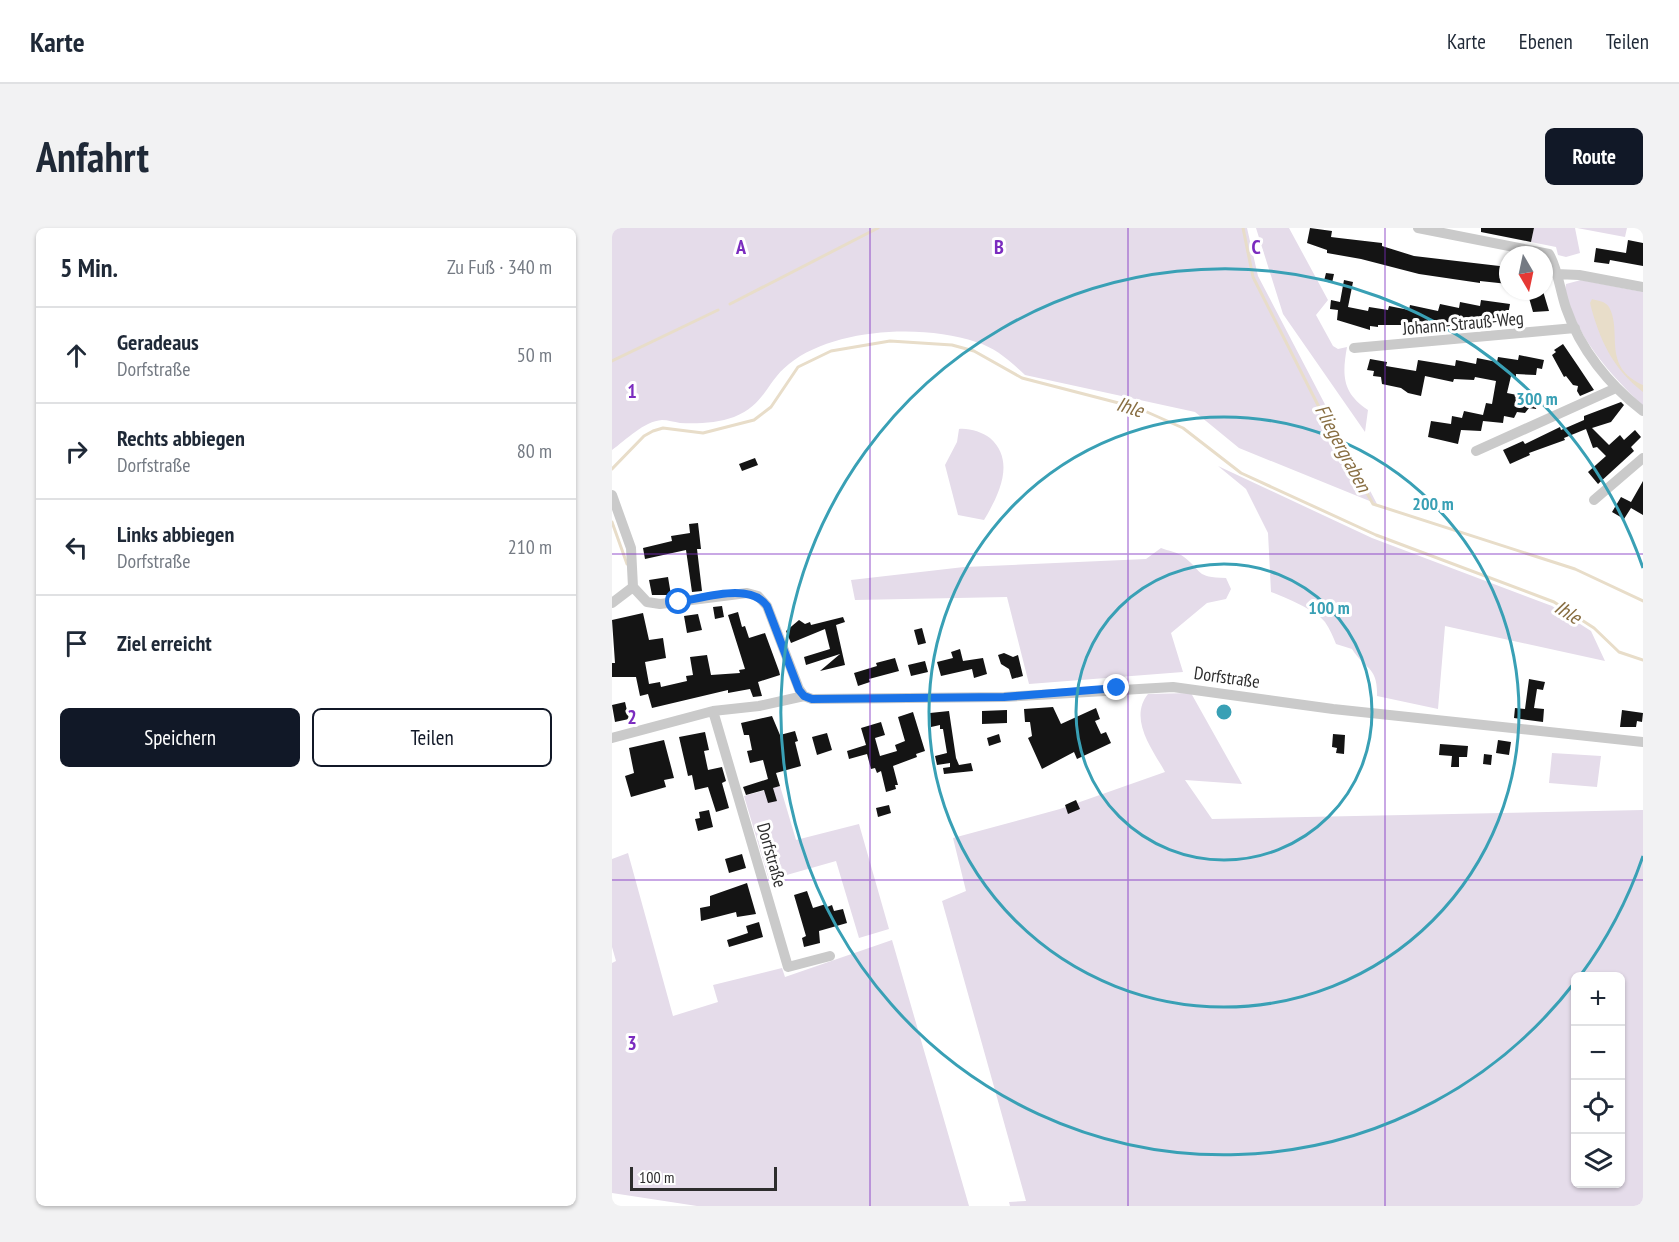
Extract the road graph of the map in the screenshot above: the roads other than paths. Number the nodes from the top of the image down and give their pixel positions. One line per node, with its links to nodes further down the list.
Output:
1 (1424, 229): 2 (street)
2 (1556, 274): 3 (street); 4 (street)
3 (1643, 287)
4 (1575, 328): 5 (street, Johann-Strauß-Weg); 6 (street)
5 (1354, 348)
6 (1617, 388): 7 (street); 8 (street)
7 (1643, 411)
8 (1476, 451)
9 (1643, 458): 11 (street)
10 (612, 495): 12 (street)
11 (1594, 500)
12 (633, 587): 13 (street); 14 (street)
13 (612, 603)
14 (804, 696): 15 (street, Dorfstraße); 17 (street, Dorfstraße)
15 (713, 711): 16 (street, Dorfstraße); 18 (street, Dorfstraße)
16 (612, 738)
17 (1643, 742)
18 (830, 956)

